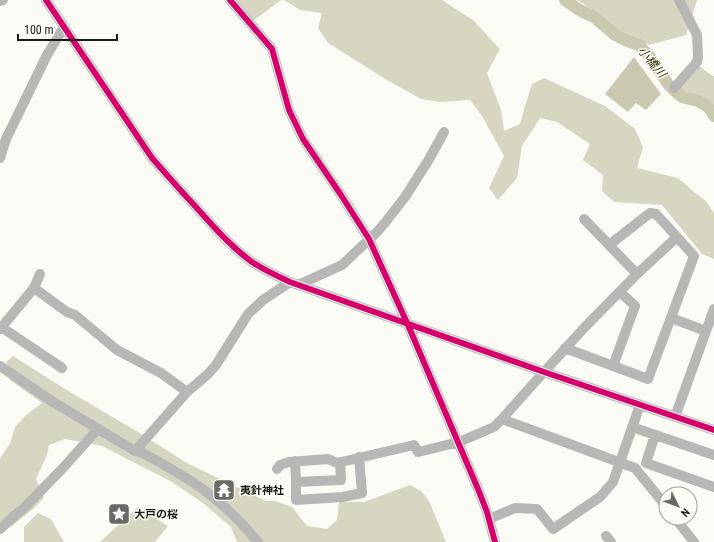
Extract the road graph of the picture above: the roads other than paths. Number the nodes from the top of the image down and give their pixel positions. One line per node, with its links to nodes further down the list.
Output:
1 (46, 0): 4 (street)
2 (230, 0): 11 (street)
3 (679, 0): 5 (street)
4 (64, 27): 7 (street); 15 (street)
5 (674, 88)
6 (444, 132): 11 (street)
7 (3, 136): 8 (street)
8 (0, 158)
9 (584, 219): 12 (street)
10 (678, 237): 12 (street); 14 (street); 19 (street)
11 (369, 239): 15 (street); 20 (street)
12 (609, 245): 14 (street)
13 (40, 274): 16 (street)
14 (637, 274): 17 (street)
15 (294, 284): 20 (street); 28 (street)
16 (34, 288): 21 (street); 28 (street)
17 (620, 292): 23 (street); 25 (street)
18 (714, 309): 22 (street)
19 (671, 318): 22 (street); 25 (street)
20 (408, 325): 27 (street); 36 (street)
21 (1, 328): 26 (street)
22 (706, 331): 30 (street)
23 (565, 348): 25 (street); 27 (street)
24 (0, 366): 33 (street)
25 (613, 366)
26 (62, 368)
27 (544, 372): 29 (street); 31 (street)
28 (187, 392): 37 (street)
29 (640, 405): 30 (street); 32 (street)
30 (675, 417): 34 (street)
31 (502, 419): 36 (street); 42 (street)
32 (632, 427): 35 (street); 42 (street)
33 (98, 429): 37 (street); 49 (street)
34 (714, 430)
35 (655, 435): 38 (street); 45 (street)
36 (459, 442): 39 (street); 47 (street)
37 (137, 450): 50 (street)
38 (714, 455)
39 (359, 457): 41 (street); 44 (street)
40 (295, 462): 41 (street); 43 (street); 44 (street)
41 (340, 462): 44 (street)
42 (620, 463): 46 (street); 47 (street)
43 (277, 469)
44 (296, 482)
45 (714, 487)
46 (658, 496)
47 (489, 519): 51 (street)
48 (681, 526): 52 (street)
49 (0, 529)
50 (258, 542)
51 (495, 542)
52 (694, 542)

